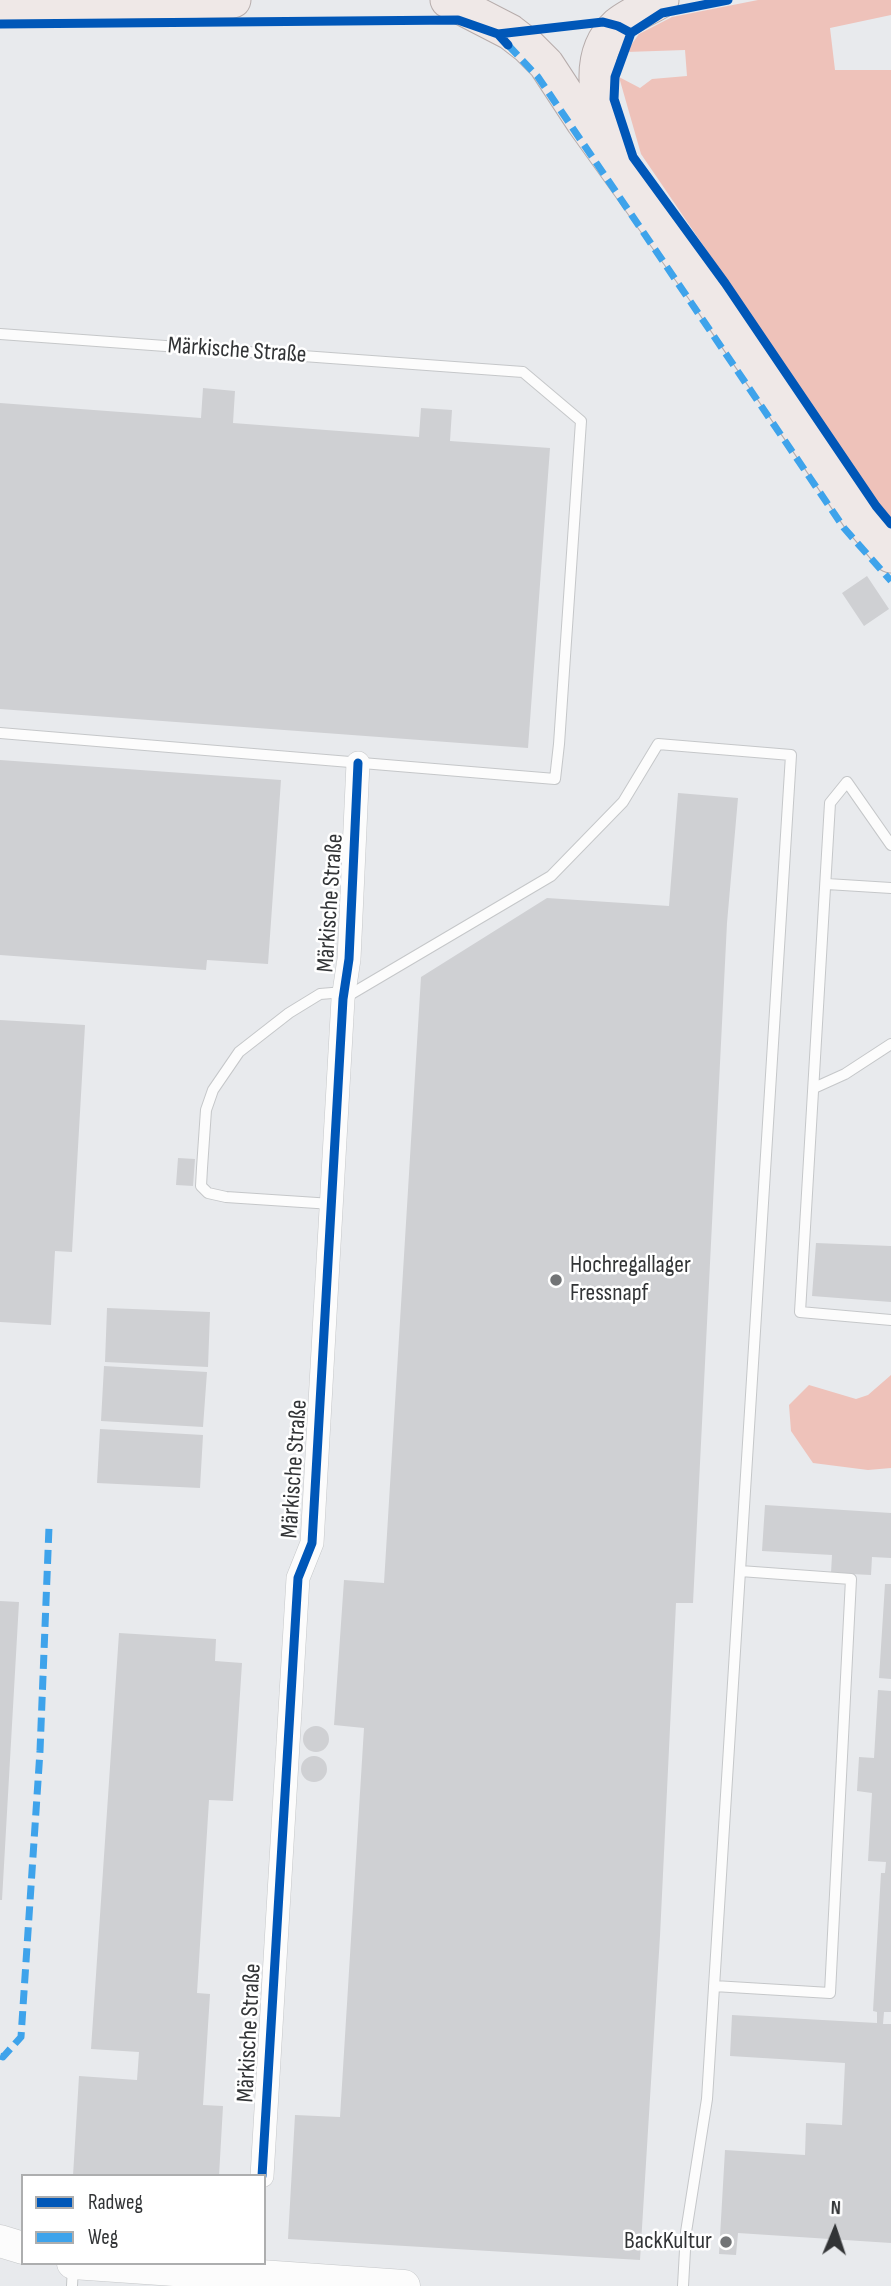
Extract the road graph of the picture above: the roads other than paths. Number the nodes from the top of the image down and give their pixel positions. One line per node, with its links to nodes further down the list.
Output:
1 (233, 0): 4 (main road)
2 (448, 0): 5 (main road)
3 (662, 0): 5 (main road)
4 (8, 2)
5 (616, 165): 7 (main road)
6 (0, 334): 9 (lane, Märkische Straße)
7 (891, 555)
8 (0, 733): 9 (lane)
9 (358, 762): 13 (street, Märkische Straße)
10 (891, 845): 11 (lane)
11 (827, 884): 12 (lane); 15 (lane)
12 (891, 888)
13 (344, 995): 16 (street, Märkische Straße); 16 (lane); 18 (lane)
14 (891, 1044): 15 (lane)
15 (814, 1088): 17 (lane)
16 (332, 1204): 20 (street, Märkische Straße)
17 (891, 1320)
18 (740, 1571): 19 (lane); 19 (lane)
19 (714, 1986): 28 (lane)
20 (262, 2174)
21 (0, 2241): 22 (street)
22 (21, 2247)
23 (73, 2265): 26 (lane)
24 (82, 2265): 25 (street)
25 (258, 2270): 27 (street)
26 (72, 2286)
27 (404, 2286)
28 (683, 2286)

